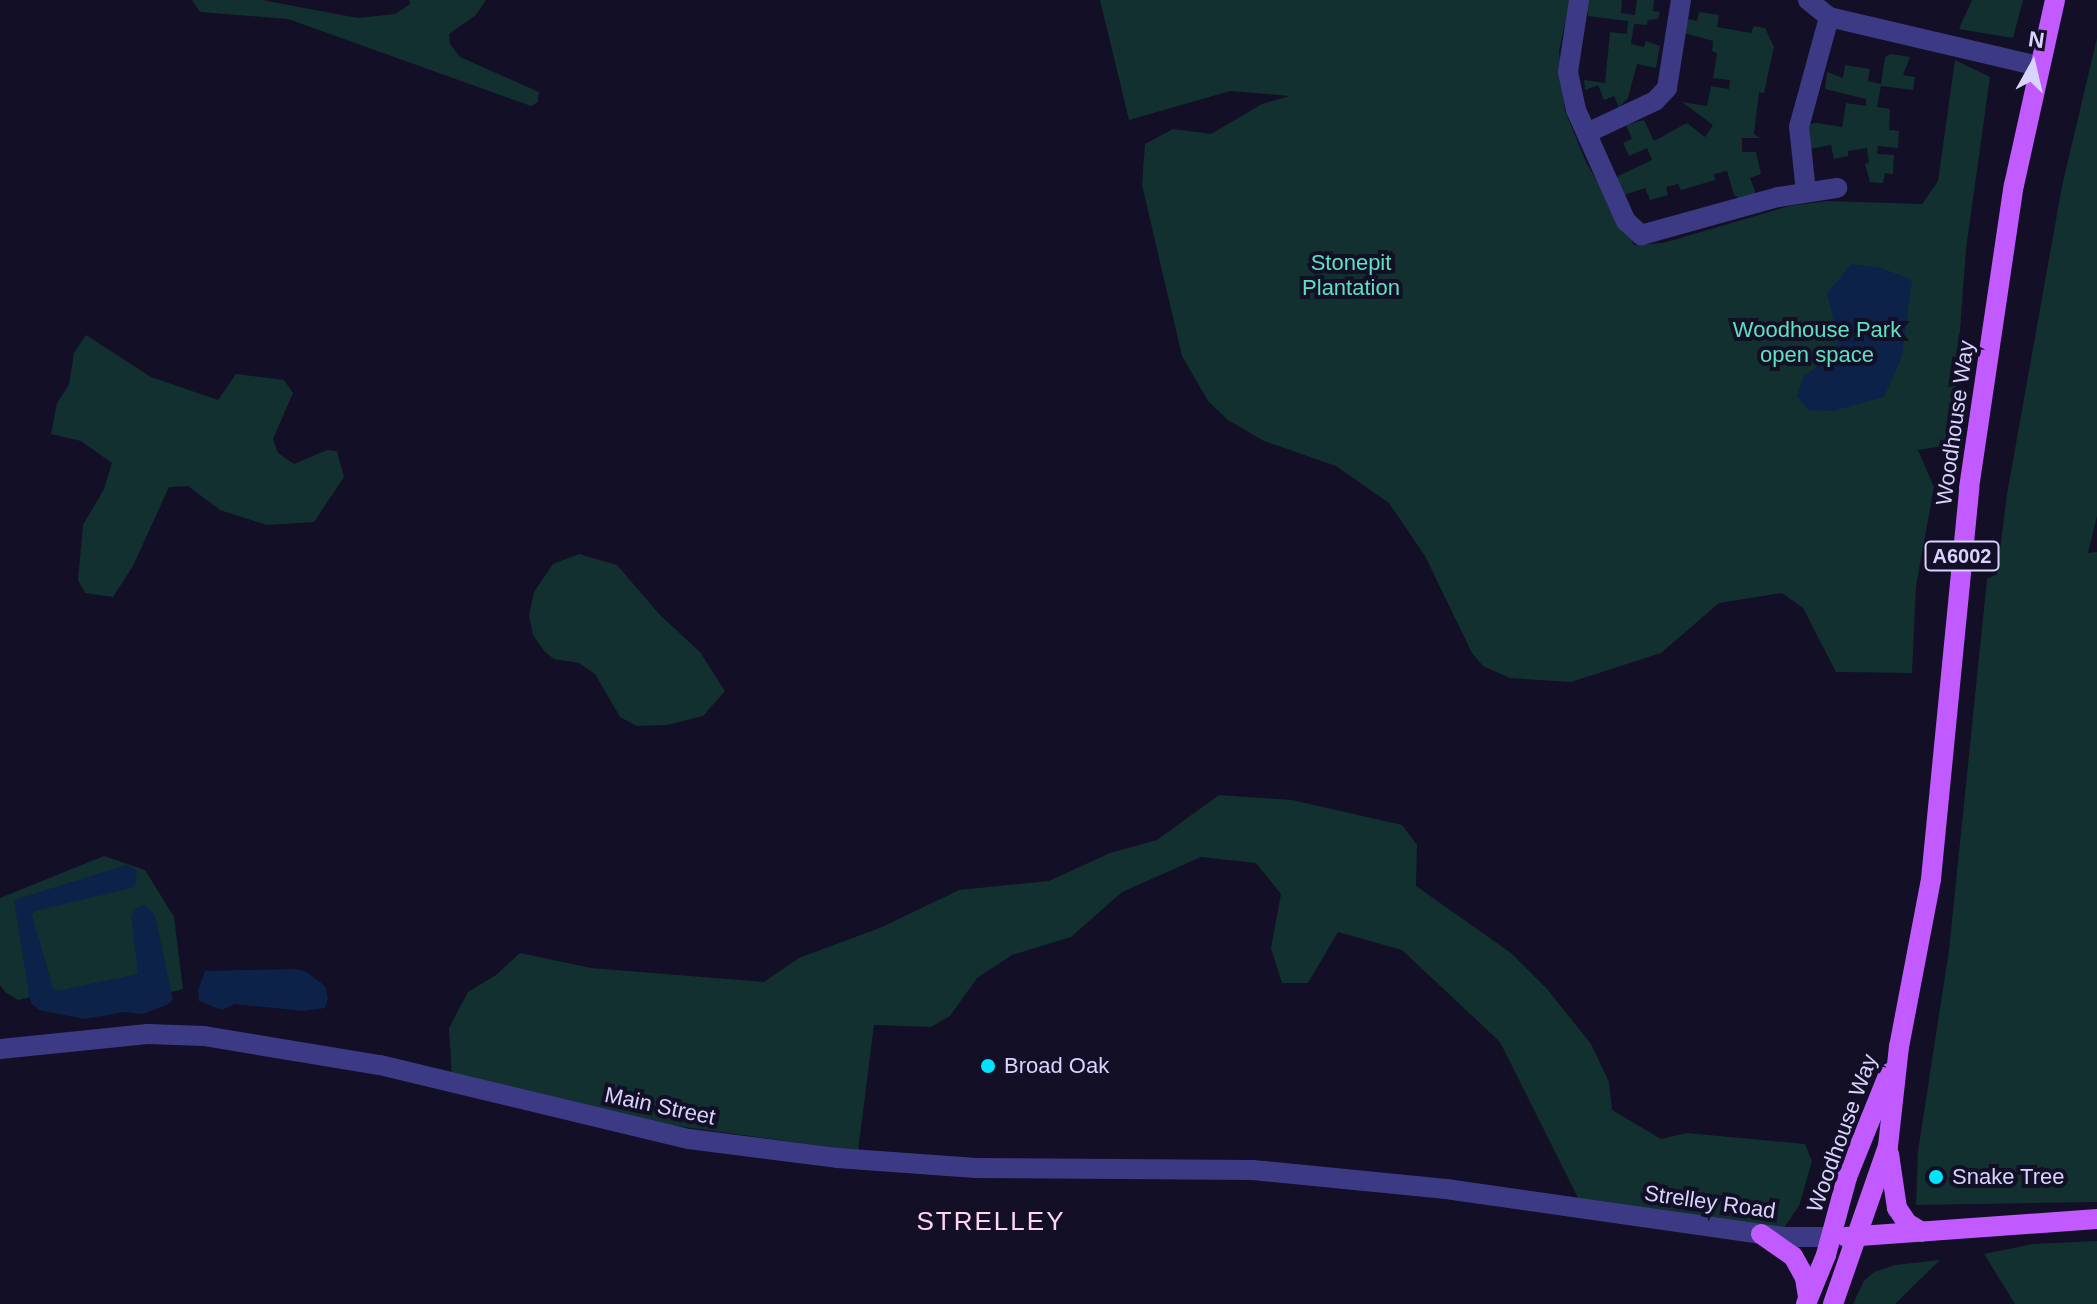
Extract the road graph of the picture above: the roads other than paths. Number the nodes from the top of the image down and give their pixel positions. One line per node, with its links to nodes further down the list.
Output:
1 (1579, 0): 7 (street)
2 (1681, 0): 7 (street)
3 (1808, 0): 5 (street)
4 (2055, 0): 6 (main road, Woodhouse Way / A6002)
5 (1829, 17): 6 (street); 9 (street)
6 (2038, 66): 10 (main road, Woodhouse Way / A6002)
7 (1587, 133): 9 (street)
8 (1837, 188): 9 (street)
9 (1806, 192)
10 (1899, 1047): 12 (main road, Woodhouse Way / A6002); 17 (main road, Woodhouse Way / A6002)
11 (0, 1049): 13 (street, Main Street)
12 (1888, 1146): 15 (main road, A6002); 18 (main road, Woodhouse Way / A6002)
13 (1317, 1176): 16 (street, Strelley Road)
14 (2097, 1219): 15 (main road, Strelley Road)
15 (1922, 1232): 18 (main road, Strelley Road)
16 (1761, 1234): 17 (street, Strelley Road); 19 (main road, A6002)
17 (1830, 1237): 18 (main road, Strelley Road); 19 (main road, A6002)
18 (1859, 1237): 20 (main road, A6002)
19 (1807, 1300)
20 (1833, 1304)

